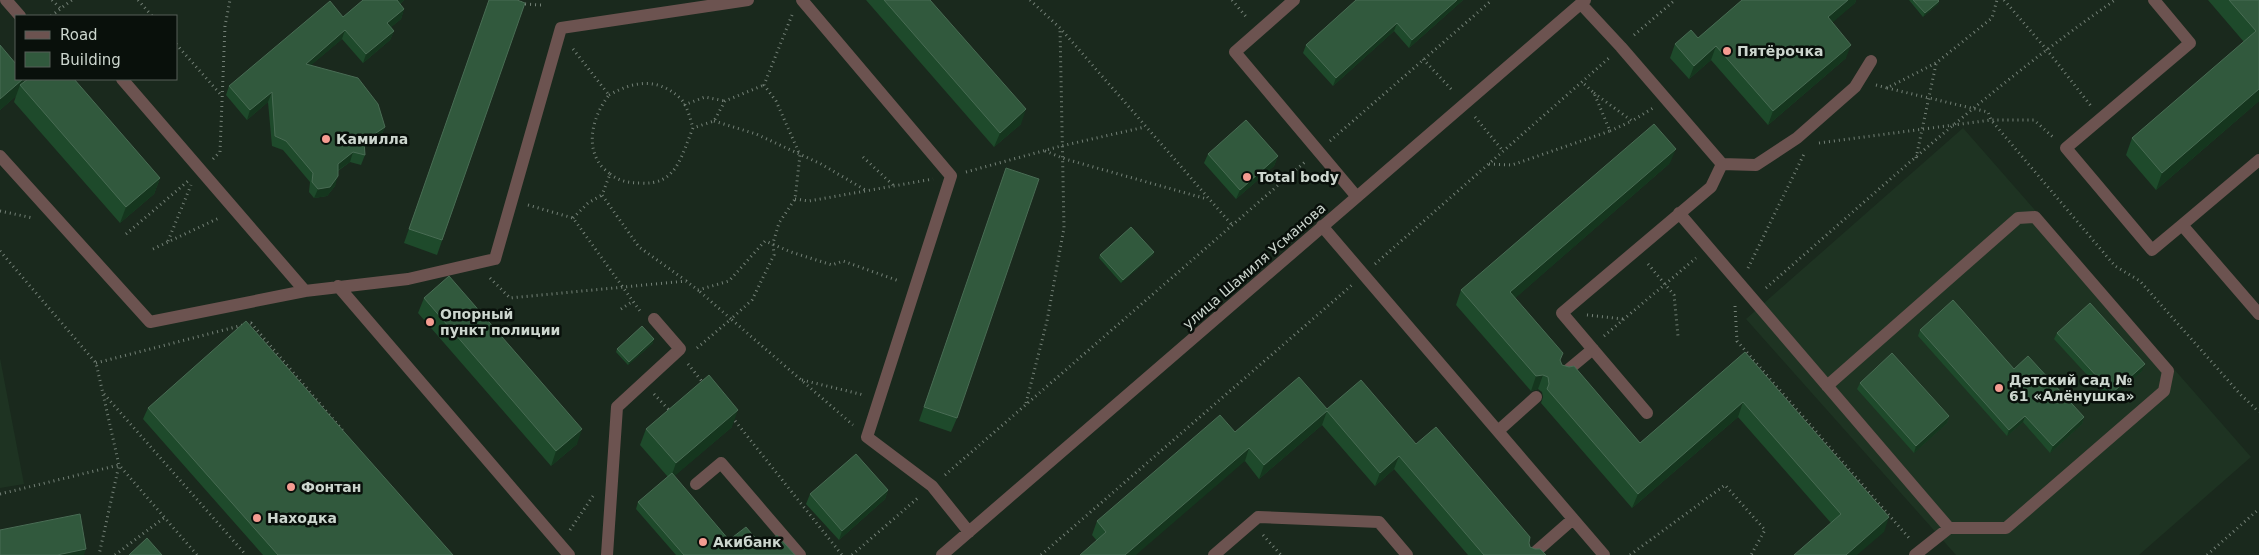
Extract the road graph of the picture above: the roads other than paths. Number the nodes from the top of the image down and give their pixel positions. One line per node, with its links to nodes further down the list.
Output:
1 (6, 0): 7 (street)
2 (748, 0): 17 (street)
3 (1294, 0): 13 (street)
4 (1578, 3): 12 (street); 13 (street, улица Шамиля Усманова)
5 (2162, 3): 15 (street)
6 (798, 4): 30 (street)
7 (19, 15)
8 (1871, 61): 12 (street)
9 (123, 80): 18 (street)
10 (0, 156): 18 (street)
11 (2259, 160): 15 (street)
12 (1722, 164): 14 (street)
13 (1356, 197): 16 (street, улица Шамиля Усманова)
14 (1679, 213): 21 (street); 23 (street)
15 (2182, 225): 19 (street)
16 (1322, 226): 26 (street); 30 (street, улица Шамиля Усманова)
17 (338, 286): 18 (street); 32 (street)
18 (305, 291)
19 (2259, 314)
20 (654, 319): 33 (street)
21 (1592, 348): 22 (street); 25 (street)
22 (1563, 374)
23 (1827, 386): 29 (street); 29 (street)
24 (1536, 397): 26 (street)
25 (1648, 413)
26 (1498, 431): 28 (street)
27 (696, 484): 34 (street)
28 (1573, 519): 38 (street); 39 (street)
29 (1949, 528): 31 (street)
30 (969, 532): 35 (street, улица Шамиля Усманова)
31 (1918, 553)
32 (569, 555)
33 (607, 555)
34 (800, 555)
35 (942, 555)
36 (1214, 555): 37 (street)
37 (1407, 555)
38 (1532, 555)
39 (1604, 555)

